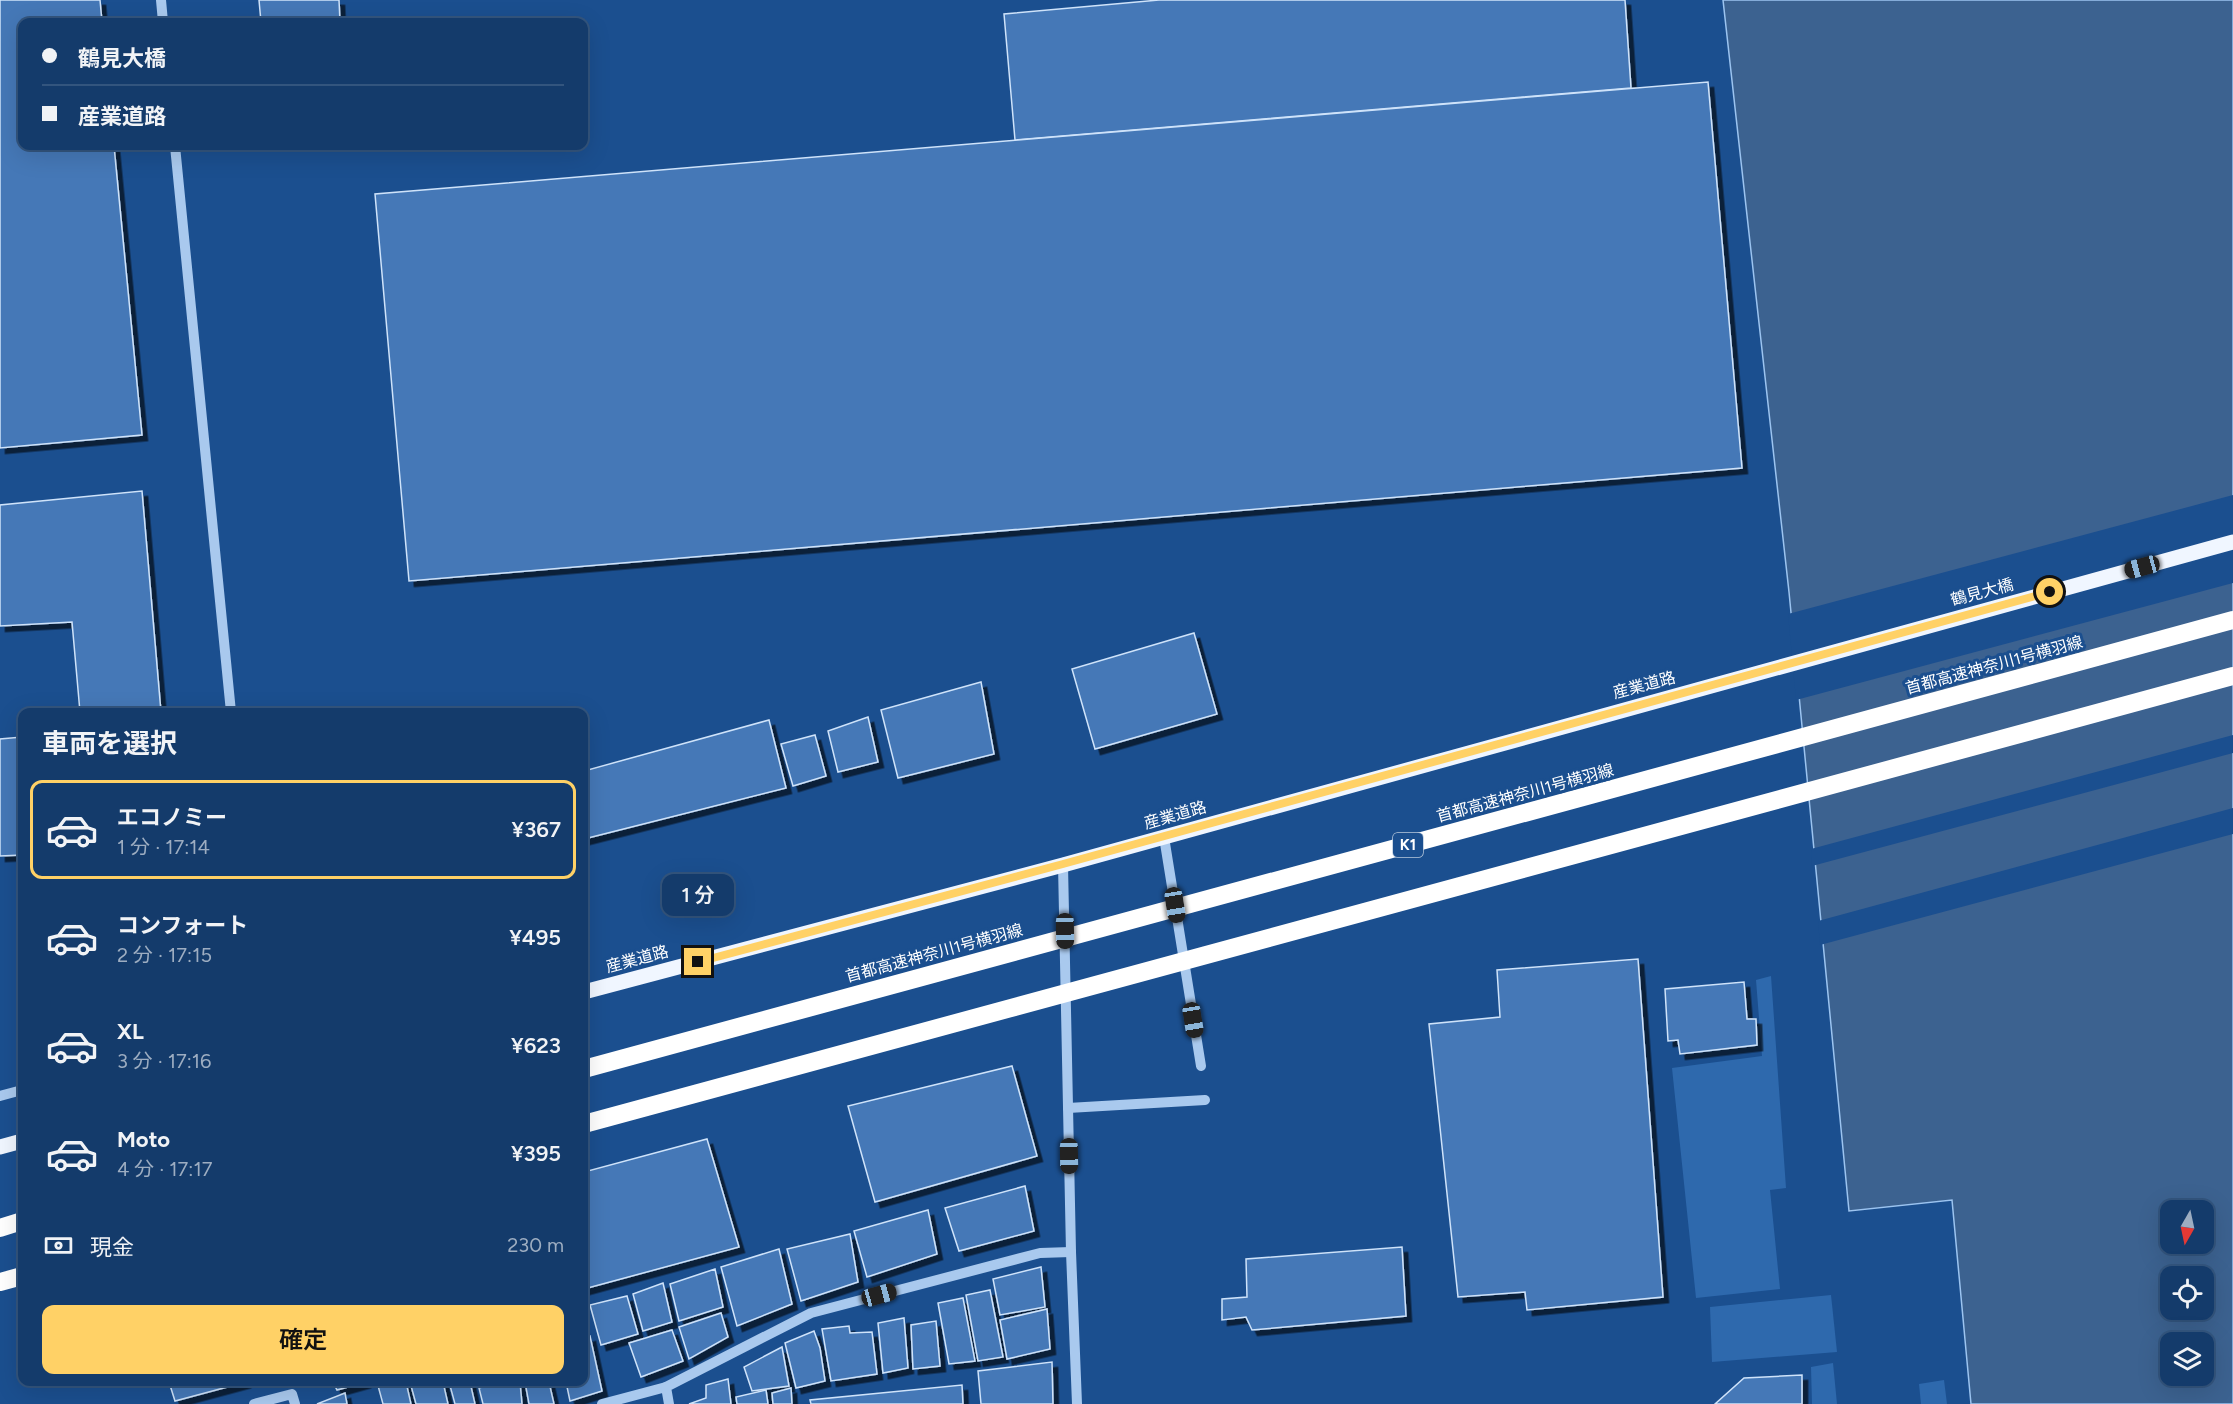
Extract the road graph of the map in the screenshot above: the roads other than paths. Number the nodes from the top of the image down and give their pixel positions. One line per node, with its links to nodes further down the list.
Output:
1 (161, 0): 2 (street)
2 (163, 18)
3 (175, 150): 8 (street)
4 (2233, 542): 6 (main road, 鶴見大橋)
5 (2233, 620): 13 (highway, 首都高速神奈川1号横羽線 / K1, bridge)
6 (1776, 668): 9 (main road, 産業道路)
7 (2233, 675): 18 (highway, bridge)
8 (231, 708)
9 (1164, 837): 10 (main road, 産業道路); 12 (street)
10 (1063, 864): 11 (main road, 産業道路); 17 (street)
11 (588, 991)
12 (1201, 1066)
13 (588, 1068)
14 (18, 1091): 15 (street)
15 (0, 1096)
16 (1205, 1100): 17 (street)
17 (1068, 1108): 23 (street)
18 (588, 1123)
19 (18, 1142): 20 (main road)
20 (0, 1147)
21 (18, 1222): 22 (highway)
22 (0, 1227)
23 (1071, 1252): 26 (street); 31 (street)
24 (18, 1277): 25 (highway)
25 (0, 1282)
26 (666, 1388): 29 (street); 30 (street)
27 (254, 1404): 28 (street)
28 (295, 1404)
29 (602, 1404)
30 (669, 1404)
31 (1077, 1404)

